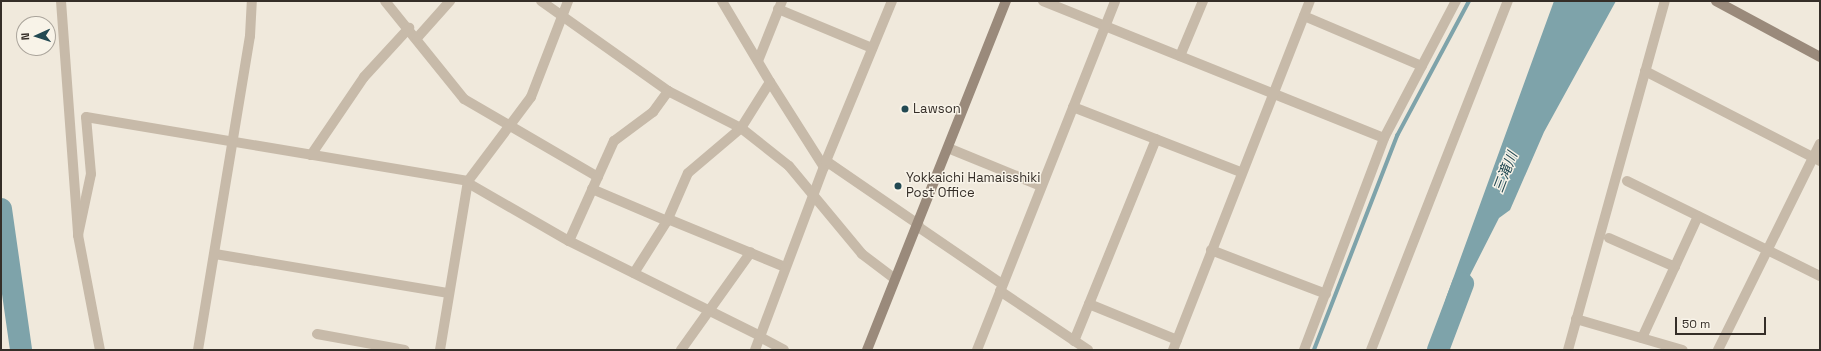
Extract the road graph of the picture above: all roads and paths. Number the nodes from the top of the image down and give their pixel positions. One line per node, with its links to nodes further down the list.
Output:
1 (61, 1): 54 (street)
2 (252, 1): 38 (street)
3 (385, 1): 22 (street)
4 (450, 1): 23 (street)
5 (541, 1): 19 (street)
6 (568, 1): 19 (street)
7 (722, 1): 27 (street)
8 (892, 1): 24 (street)
9 (1006, 1): 40 (street)
10 (1043, 1): 21 (street)
11 (1116, 1): 21 (street)
12 (1203, 1): 25 (street)
13 (1310, 1): 20 (street)
14 (1456, 1): 28 (street)
15 (1508, 1): 88 (street)
16 (1665, 1): 29 (street)
17 (1716, 1): 26 (street)
18 (780, 5): 24 (street); 27 (street)
19 (562, 13): 31 (street); 34 (street)
20 (1304, 16): 28 (street); 32 (street)
21 (1106, 26): 25 (street); 33 (street)
22 (409, 28): 23 (street); 41 (street)
23 (417, 38): 34 (street)
24 (872, 48): 43 (street)
25 (1180, 56): 32 (street)
26 (1820, 57)
27 (758, 61): 30 (street)
28 (1422, 66): 37 (street)
29 (1645, 71): 42 (street); 71 (street)
30 (770, 82): 35 (street); 43 (street)
31 (668, 91): 35 (street); 45 (street)
32 (1272, 94): 37 (street); 44 (street)
33 (1073, 106): 36 (street); 48 (street)
34 (508, 127): 45 (street); 47 (street)
35 (740, 128): 50 (street); 52 (street)
36 (1156, 138): 44 (street); 69 (street)
37 (1384, 138): 68 (street)
38 (233, 141): 41 (street); 54 (street); 60 (street)
39 (1820, 144): 42 (street)
40 (948, 148): 48 (street); 53 (street)
41 (311, 155): 47 (street)
42 (1817, 159): 58 (street)
43 (825, 164): 50 (street); 53 (street)
44 (1241, 172): 57 (street)
45 (598, 176): 49 (street)
46 (1627, 181): 51 (street)
47 (468, 182): 56 (street); 67 (street)
48 (1041, 186): 66 (street)
49 (592, 189): 52 (street); 56 (street)
50 (814, 194): 61 (street); 65 (street)
51 (1698, 216): 58 (street); 62 (street)
52 (668, 220): 59 (street); 63 (street)
53 (918, 225): 65 (street); 66 (street)
54 (78, 235): 78 (street)
55 (1609, 238): 62 (street)
56 (569, 241): 63 (street)
57 (1211, 250): 68 (street); 76 (street)
58 (1767, 251): 64 (street); 91 (street)
59 (751, 252): 61 (street); 70 (street)
60 (214, 254): 67 (street); 79 (street)
61 (785, 267): 73 (street)
62 (1675, 267): 74 (street)
63 (634, 273): 70 (street)
64 (1820, 276)
65 (895, 279): 77 (street)
66 (1001, 288): 75 (street); 85 (street)
67 (449, 293): 81 (street)
68 (1326, 294): 87 (street)
69 (1089, 304): 75 (street); 76 (street)
70 (709, 310): 73 (street); 82 (street)
71 (1576, 319): 74 (street); 89 (street)
72 (317, 334): 80 (street)
73 (760, 337): 83 (street); 84 (street)
74 (1642, 338): 90 (street)
75 (1074, 341): 86 (street)
76 (1175, 345)
77 (869, 349)
78 (100, 350)
79 (198, 350)
80 (405, 350)
81 (440, 350)
82 (681, 350)
83 (755, 350)
84 (784, 350)
85 (977, 350)
86 (1088, 350)
87 (1304, 350)
88 (1371, 350)
89 (1568, 350)
90 (1683, 350)
91 (1718, 350)

